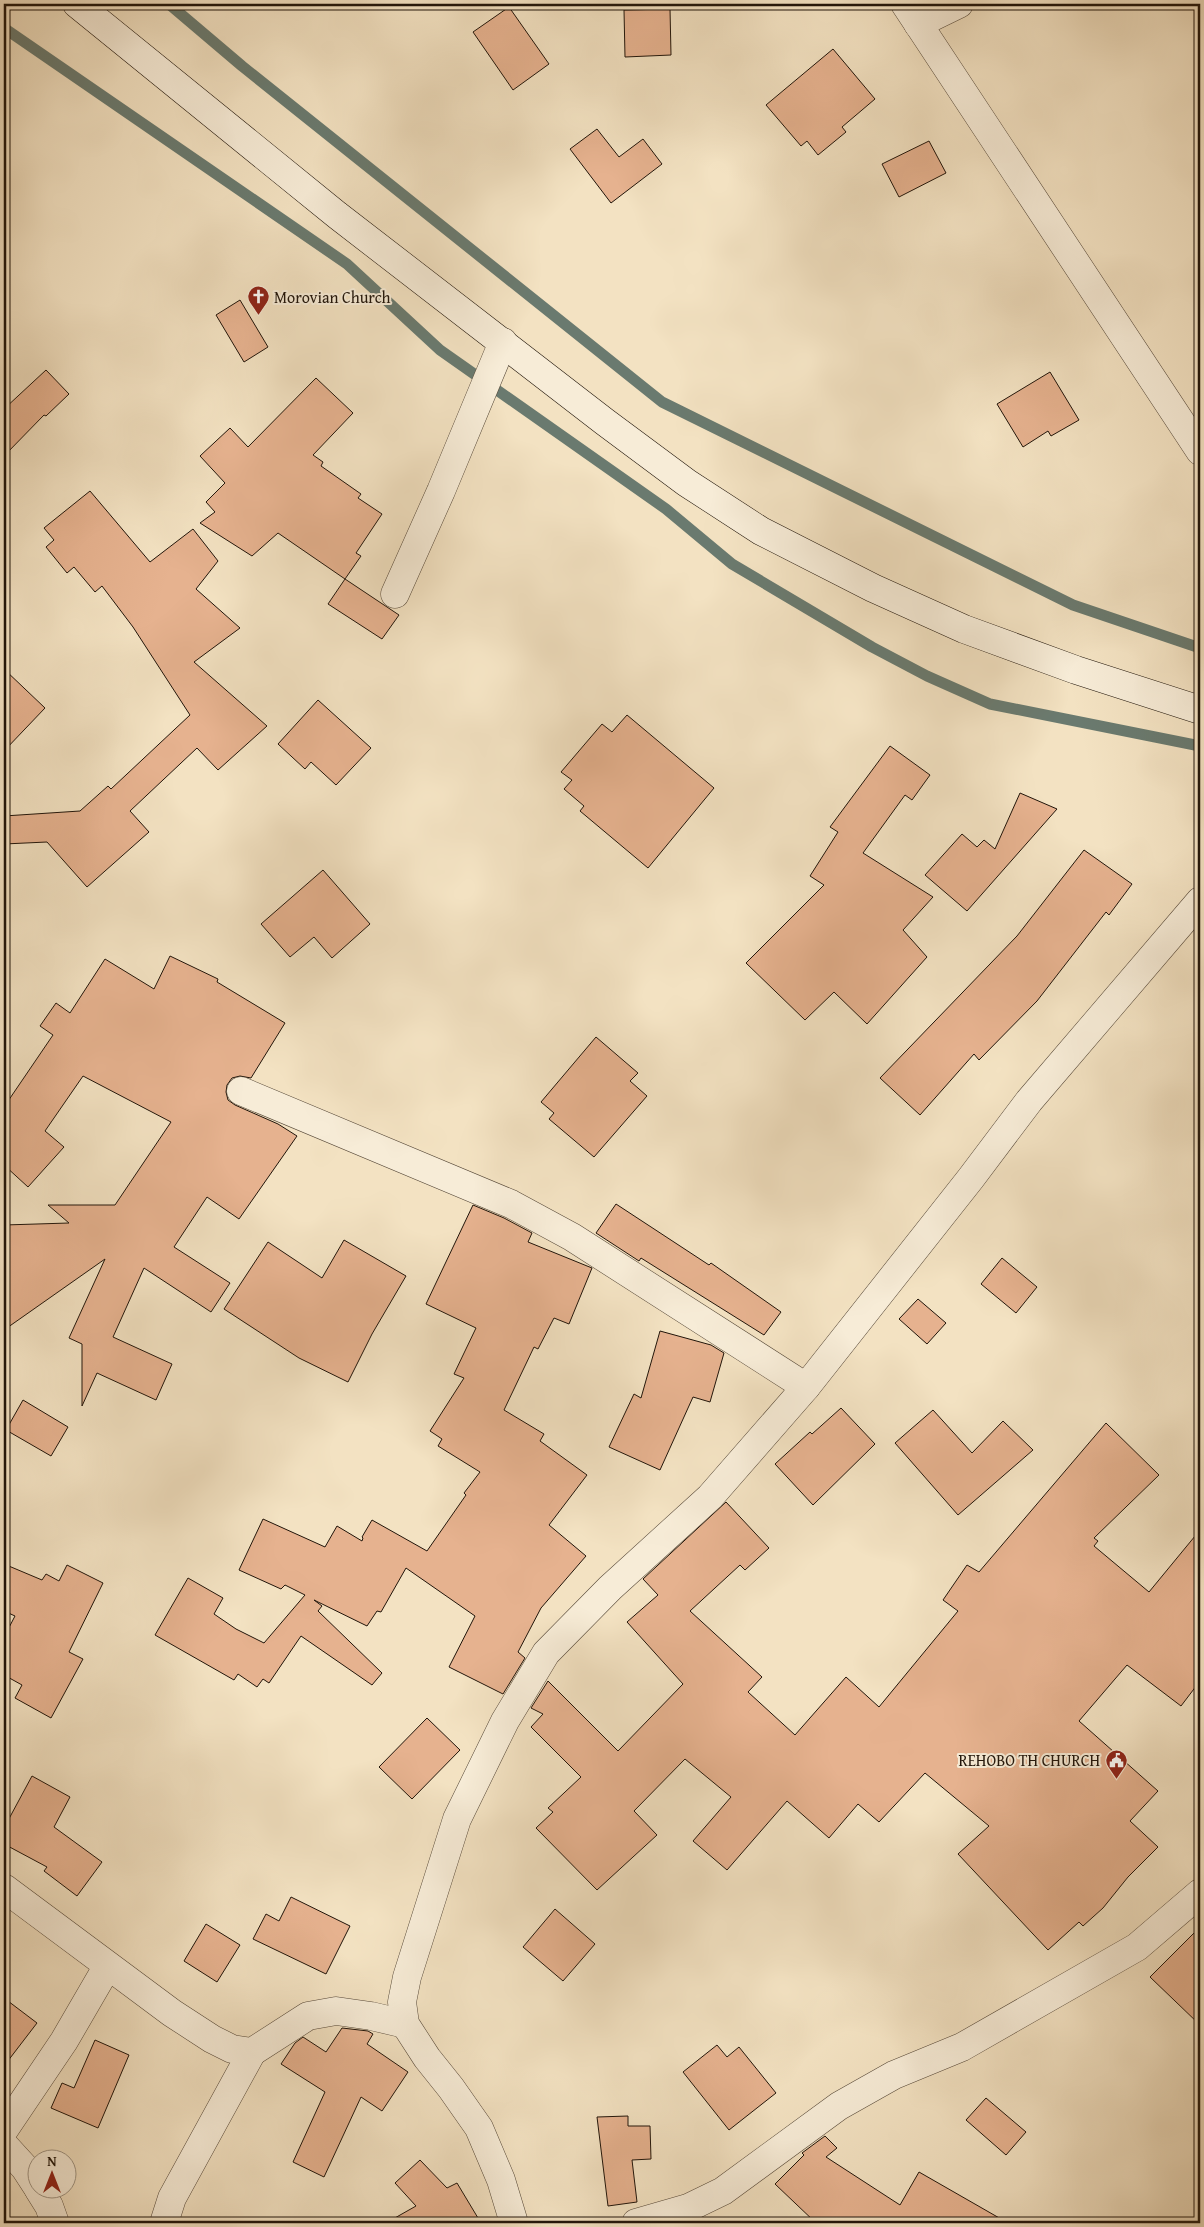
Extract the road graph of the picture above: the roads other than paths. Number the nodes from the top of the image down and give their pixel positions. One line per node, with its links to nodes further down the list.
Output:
1 (77, 4): 4 (street)
2 (959, 4): 3 (street)
3 (912, 14): 5 (street)
4 (503, 342): 6 (street); 7 (street)
5 (1200, 451)
6 (395, 594)
7 (1200, 710)
8 (1200, 901): 10 (street)
9 (240, 1092): 10 (street)
10 (806, 1386): 14 (street)
11 (4, 1888): 13 (street)
12 (1200, 1893): 23 (street)
13 (107, 1967): 15 (street); 16 (street)
14 (405, 2024): 15 (street); 22 (street)
15 (252, 2052): 21 (street)
16 (4, 2130)
17 (4, 2145): 18 (street)
18 (28, 2173)
19 (45, 2200): 20 (street)
20 (55, 2223)
21 (164, 2223)
22 (514, 2223)
23 (636, 2223)

